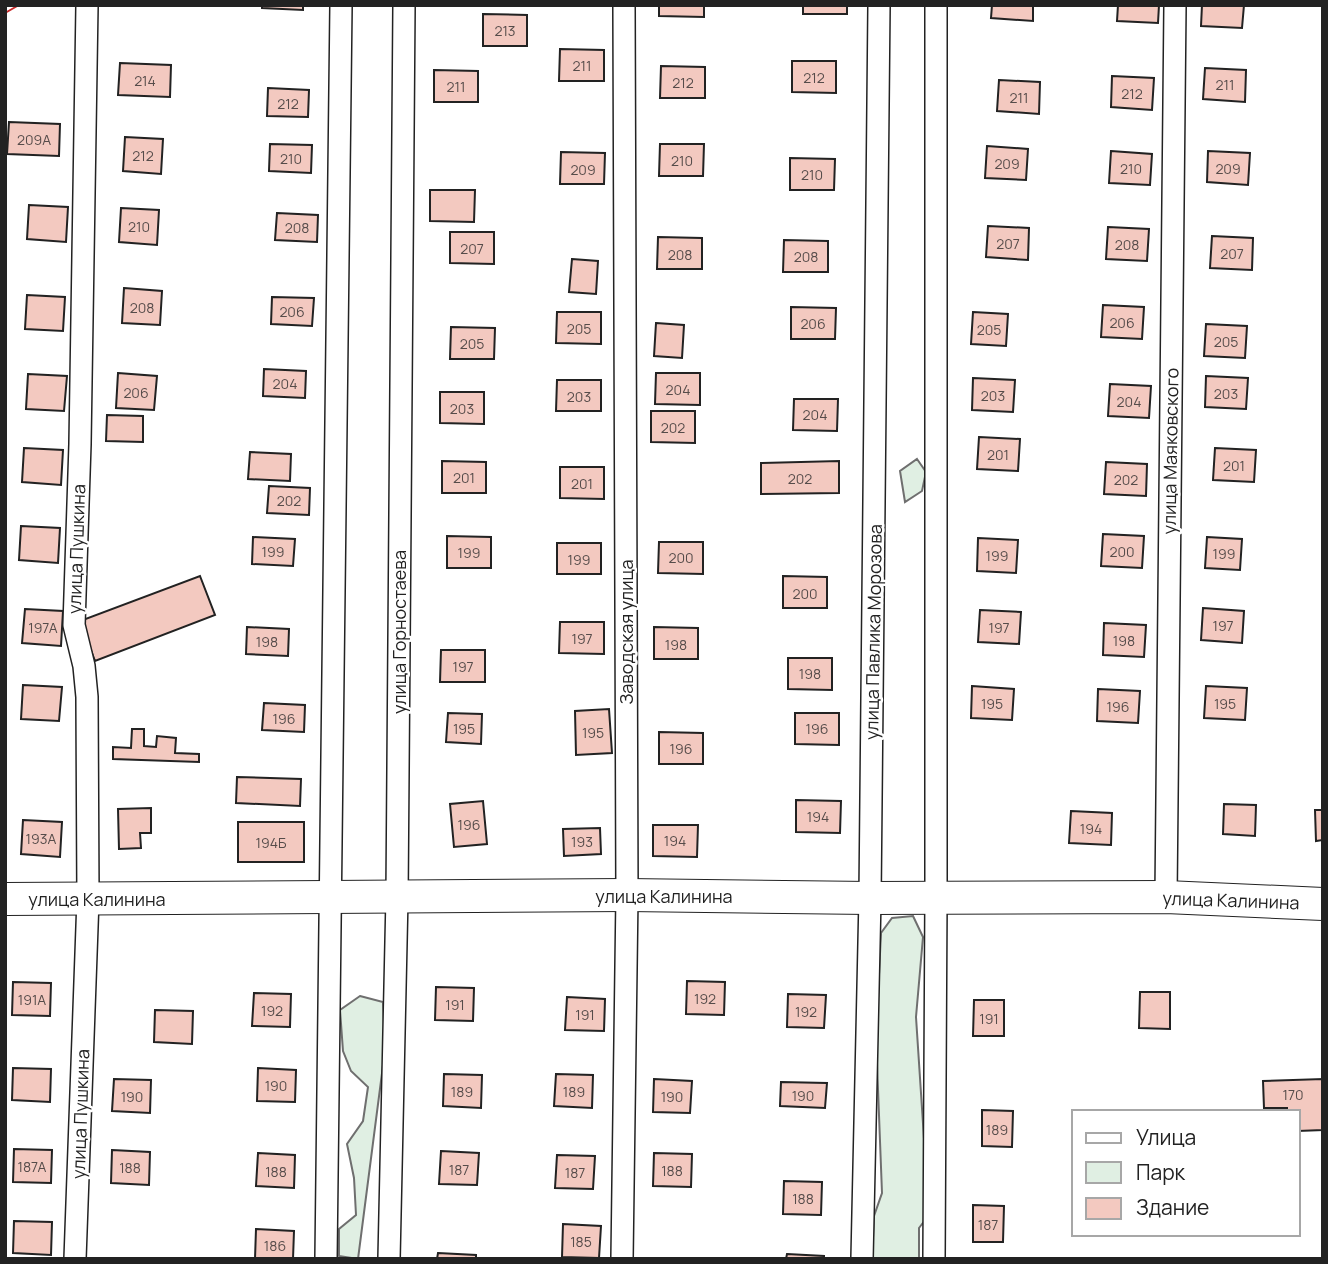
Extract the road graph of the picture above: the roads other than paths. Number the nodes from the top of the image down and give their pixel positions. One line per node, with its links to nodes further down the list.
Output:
1 (88, 5): 15 (street, улица Пушкина)
2 (341, 5): 12 (street)
3 (404, 5): 9 (street, улица Горностаева)
4 (624, 5): 8 (street, Заводская улица)
5 (880, 5): 13 (street, улица Павлика Морозова)
6 (936, 5): 10 (street)
7 (1175, 5): 11 (street, улица Маяковского)
8 (627, 895): 9 (main road, улица Калинина); 13 (main road, улица Калинина); 20 (street, Заводская улица)
9 (397, 897): 12 (main road, улица Калинина); 19 (street, улица Горностаева)
10 (936, 897): 11 (main road, улица Калинина); 13 (main road, улица Калинина); 22 (street)
11 (1166, 897): 16 (main road, улица Калинина)
12 (329, 898): 15 (main road, улица Калинина); 18 (street)
13 (870, 898): 21 (street, улица Павлика Морозова)
14 (5, 899): 15 (main road, улица Калинина)
15 (88, 899): 17 (street, улица Пушкина)
16 (1323, 904)
17 (75, 1259)
18 (326, 1259)
19 (389, 1259)
20 (622, 1259)
21 (862, 1259)
22 (934, 1259)

